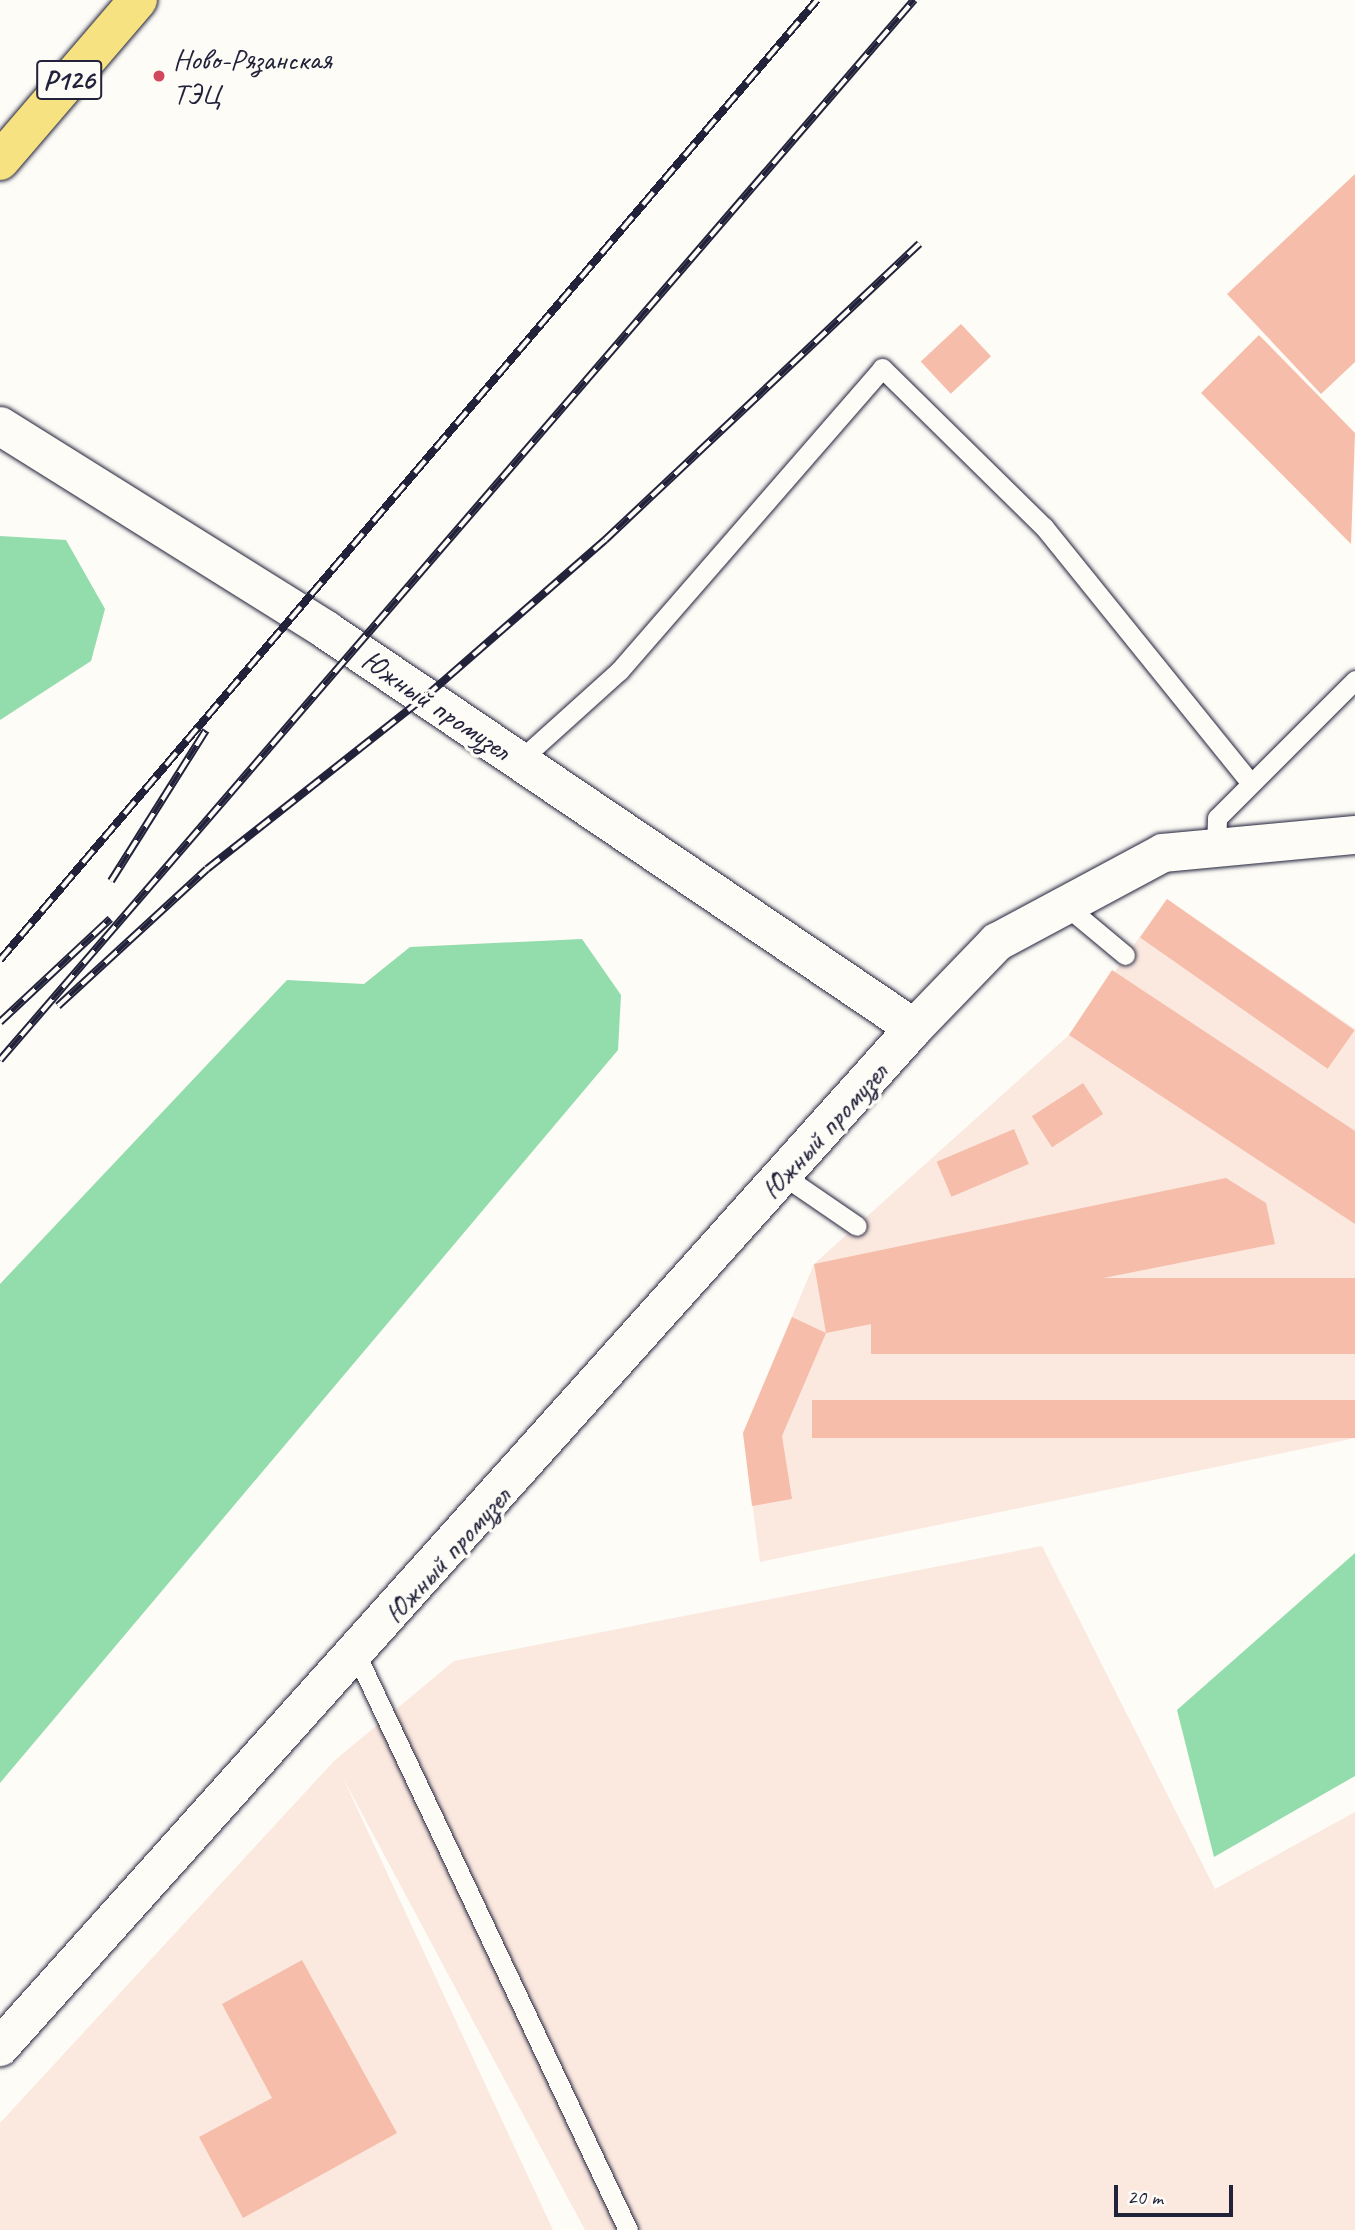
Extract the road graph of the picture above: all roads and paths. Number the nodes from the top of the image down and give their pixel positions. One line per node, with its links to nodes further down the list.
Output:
1 (138, 0): 2 (main road, Р126)
2 (0, 160)
3 (0, 426): 5 (street, Южный промузел)
4 (1355, 680): 6 (lane)
5 (519, 761): 6 (lane); 11 (street, Южный промузел)
6 (1248, 780): 8 (lane)
7 (1355, 835): 8 (street)
8 (1216, 848): 9 (street)
9 (1065, 905): 10 (lane); 11 (street)
10 (1125, 955)
11 (914, 1028): 12 (street, Южный промузел)
12 (784, 1176): 13 (lane); 14 (street, Южный промузел)
13 (857, 1226)
14 (357, 1656): 15 (street, Южный промузел); 16 (lane)
15 (0, 2047)
16 (628, 2230)

